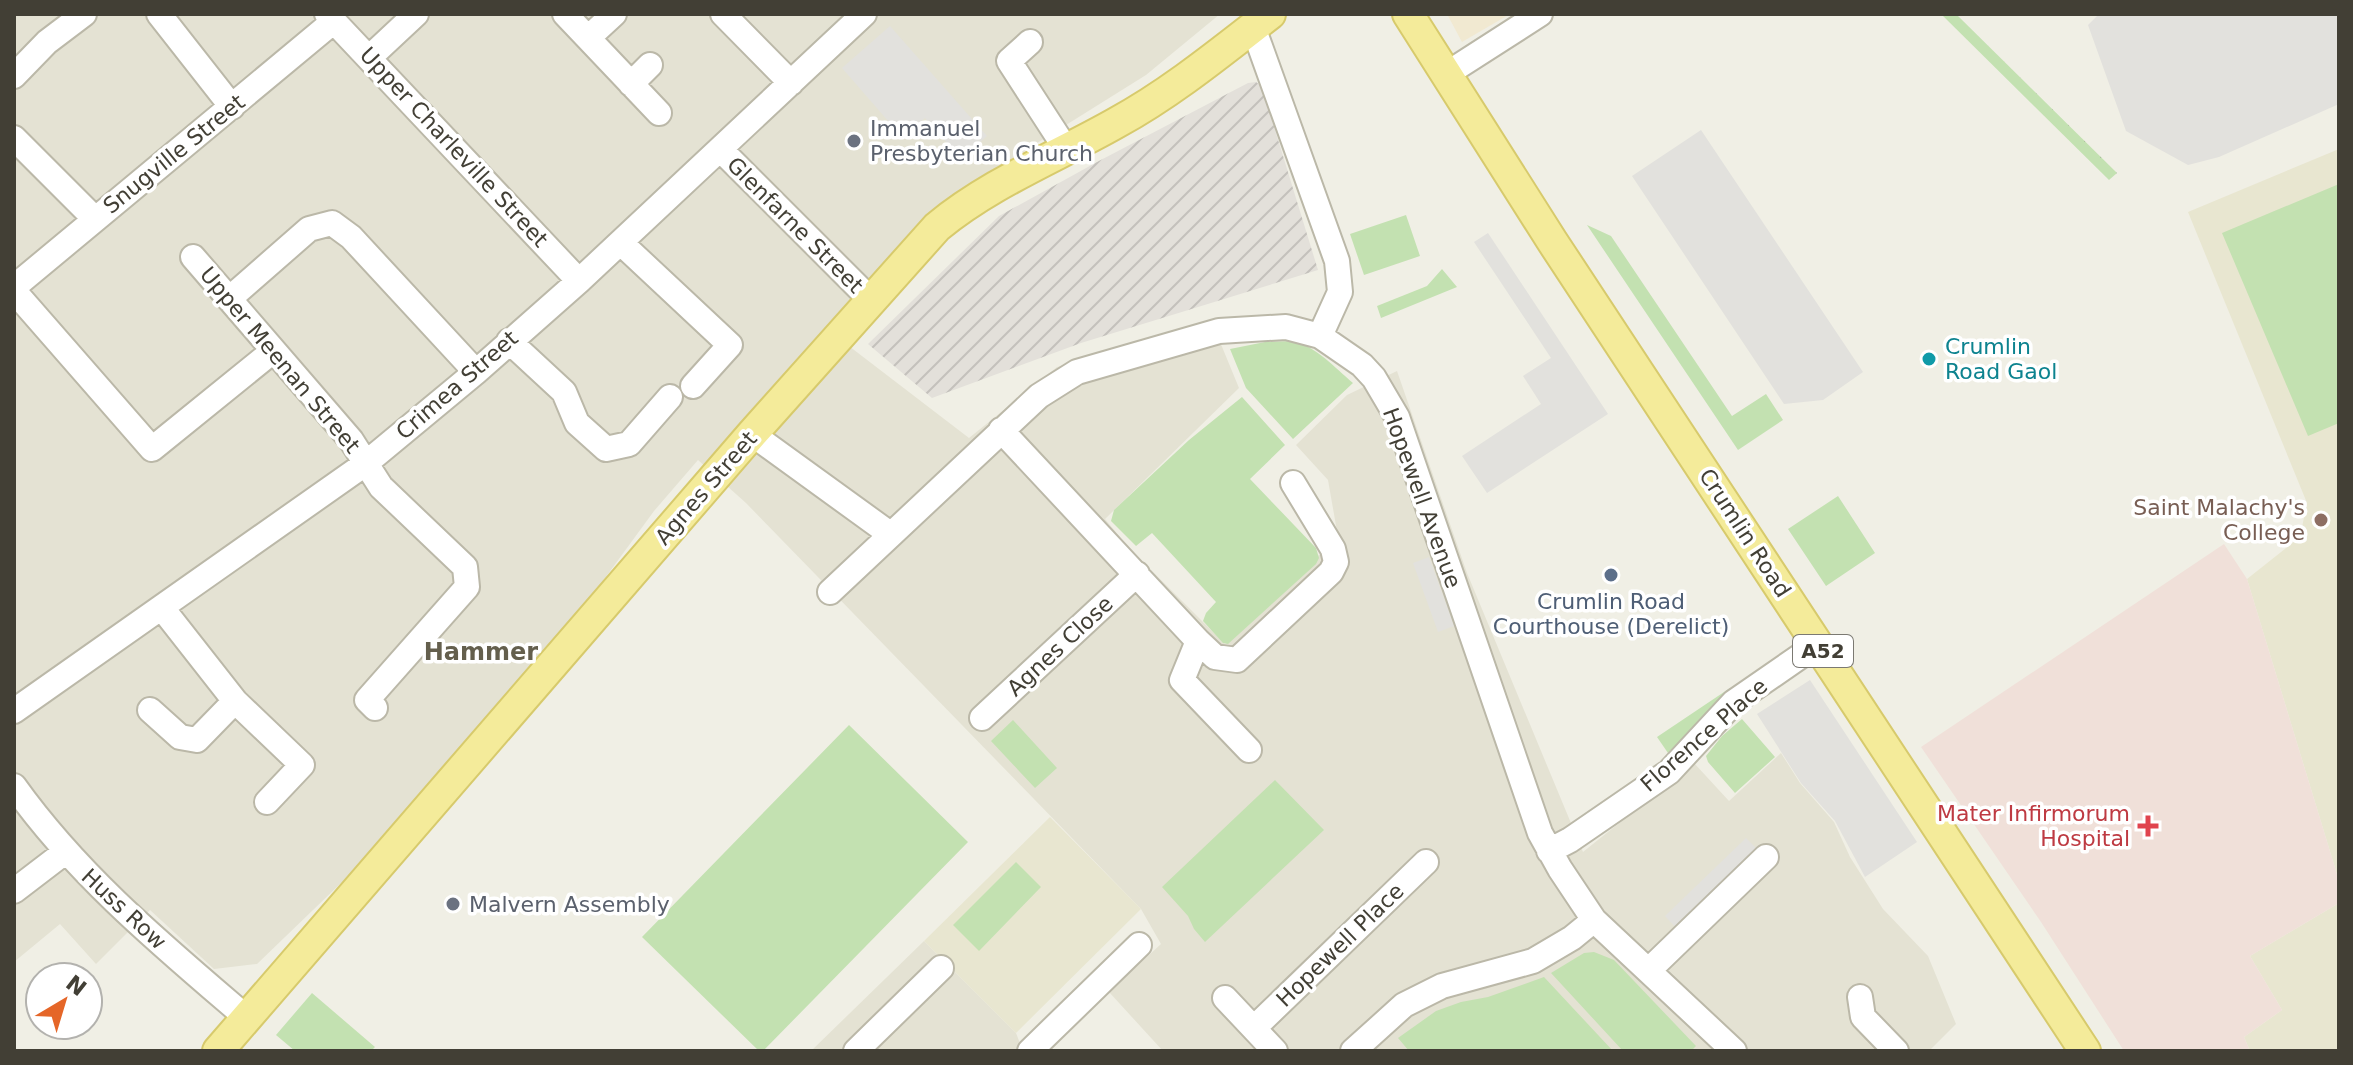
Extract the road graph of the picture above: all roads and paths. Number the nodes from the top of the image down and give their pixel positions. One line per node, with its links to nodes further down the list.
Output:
1 (84, 14): 17 (street)
2 (159, 14): 20 (street)
3 (416, 14): 14 (street)
4 (565, 14): 12 (street)
5 (614, 14): 12 (street)
6 (723, 14): 18 (street)
7 (864, 14): 18 (street, Crimea Street)
8 (1408, 14): 16 (main road, Crumlin Road / A52)
9 (1540, 14): 16 (street)
10 (331, 17): 14 (street, Upper Charleville Street); 20 (street, Snugville Street)
11 (1262, 20): 24 (main road, Agnes Street); 32 (street)
12 (588, 38): 19 (street)
13 (1030, 42): 24 (street)
14 (370, 57): 28 (street, Upper Charleville Street)
15 (650, 65): 19 (street)
16 (1445, 75): 47 (main road, Crumlin Road / A52)
17 (14, 76)
18 (791, 83): 23 (street, Crimea Street)
19 (631, 84): 21 (street)
20 (232, 107): 25 (street, Snugville Street)
21 (659, 113)
22 (14, 138): 25 (street)
23 (720, 149): 26 (street, Crimea Street); 31 (street, Glenfarne Street)
24 (1066, 149): 31 (main road, Agnes Street)
25 (95, 219): 29 (street, Snugville Street)
26 (621, 243): 28 (street, Crimea Street); 36 (street)
27 (193, 257): 30 (street, Upper Meenan Street)
28 (579, 281): 33 (street, Crimea Street)
29 (14, 289): 34 (street)
30 (229, 299): 34 (street, Upper Meenan Street); 35 (street)
31 (871, 300): 39 (main road, Agnes Street)
32 (1320, 336): 38 (street, Hopewell Avenue); 56 (street, Hopewell Avenue)
33 (509, 341): 35 (street, Crimea Street); 37 (street)
34 (273, 351): 40 (street, Upper Meenan Street)
35 (476, 372): 40 (street, Crimea Street)
36 (693, 386)
37 (670, 397)
38 (1001, 430): 42 (street, Hopewell Avenue); 43 (street)
39 (752, 434): 42 (street); 67 (main road, Agnes Street)
40 (365, 464): 45 (street, Crimea Street); 49 (street, Upper Meenan Street)
41 (1293, 483): 46 (street)
42 (890, 534): 44 (street, Hopewell Avenue)
43 (1137, 574): 46 (street); 52 (street, Agnes Close)
44 (830, 592)
45 (162, 608): 48 (street); 51 (street, Crimea Street)
46 (1198, 641): 53 (street)
47 (1818, 644): 56 (street, Florence Place); 76 (main road, Crumlin Road / A52)
48 (235, 701): 50 (street); 55 (street)
49 (375, 708)
50 (150, 710)
51 (14, 711)
52 (982, 718)
53 (1249, 750)
54 (14, 786): 57 (street, Huss Row)
55 (267, 802)
56 (1549, 851): 61 (street, Hopewell Avenue)
57 (65, 852): 60 (street); 67 (street, Huss Row)
58 (1766, 857): 64 (street)
59 (1426, 862): 68 (street, Hopewell Place)
60 (14, 891)
61 (1594, 920): 64 (street, Hopewell Avenue); 73 (street)
62 (1139, 945): 69 (street)
63 (941, 968): 71 (street)
64 (1649, 970): 74 (street, Hopewell Avenue)
65 (1860, 997): 75 (street)
66 (1225, 998): 68 (street)
67 (248, 1019): 70 (main road, Agnes Street)
68 (1254, 1028): 72 (street)
69 (1033, 1050)
70 (218, 1051)
71 (856, 1051)
72 (1275, 1051)
73 (1353, 1051)
74 (1734, 1051)
75 (1896, 1051)
76 (2085, 1051)

